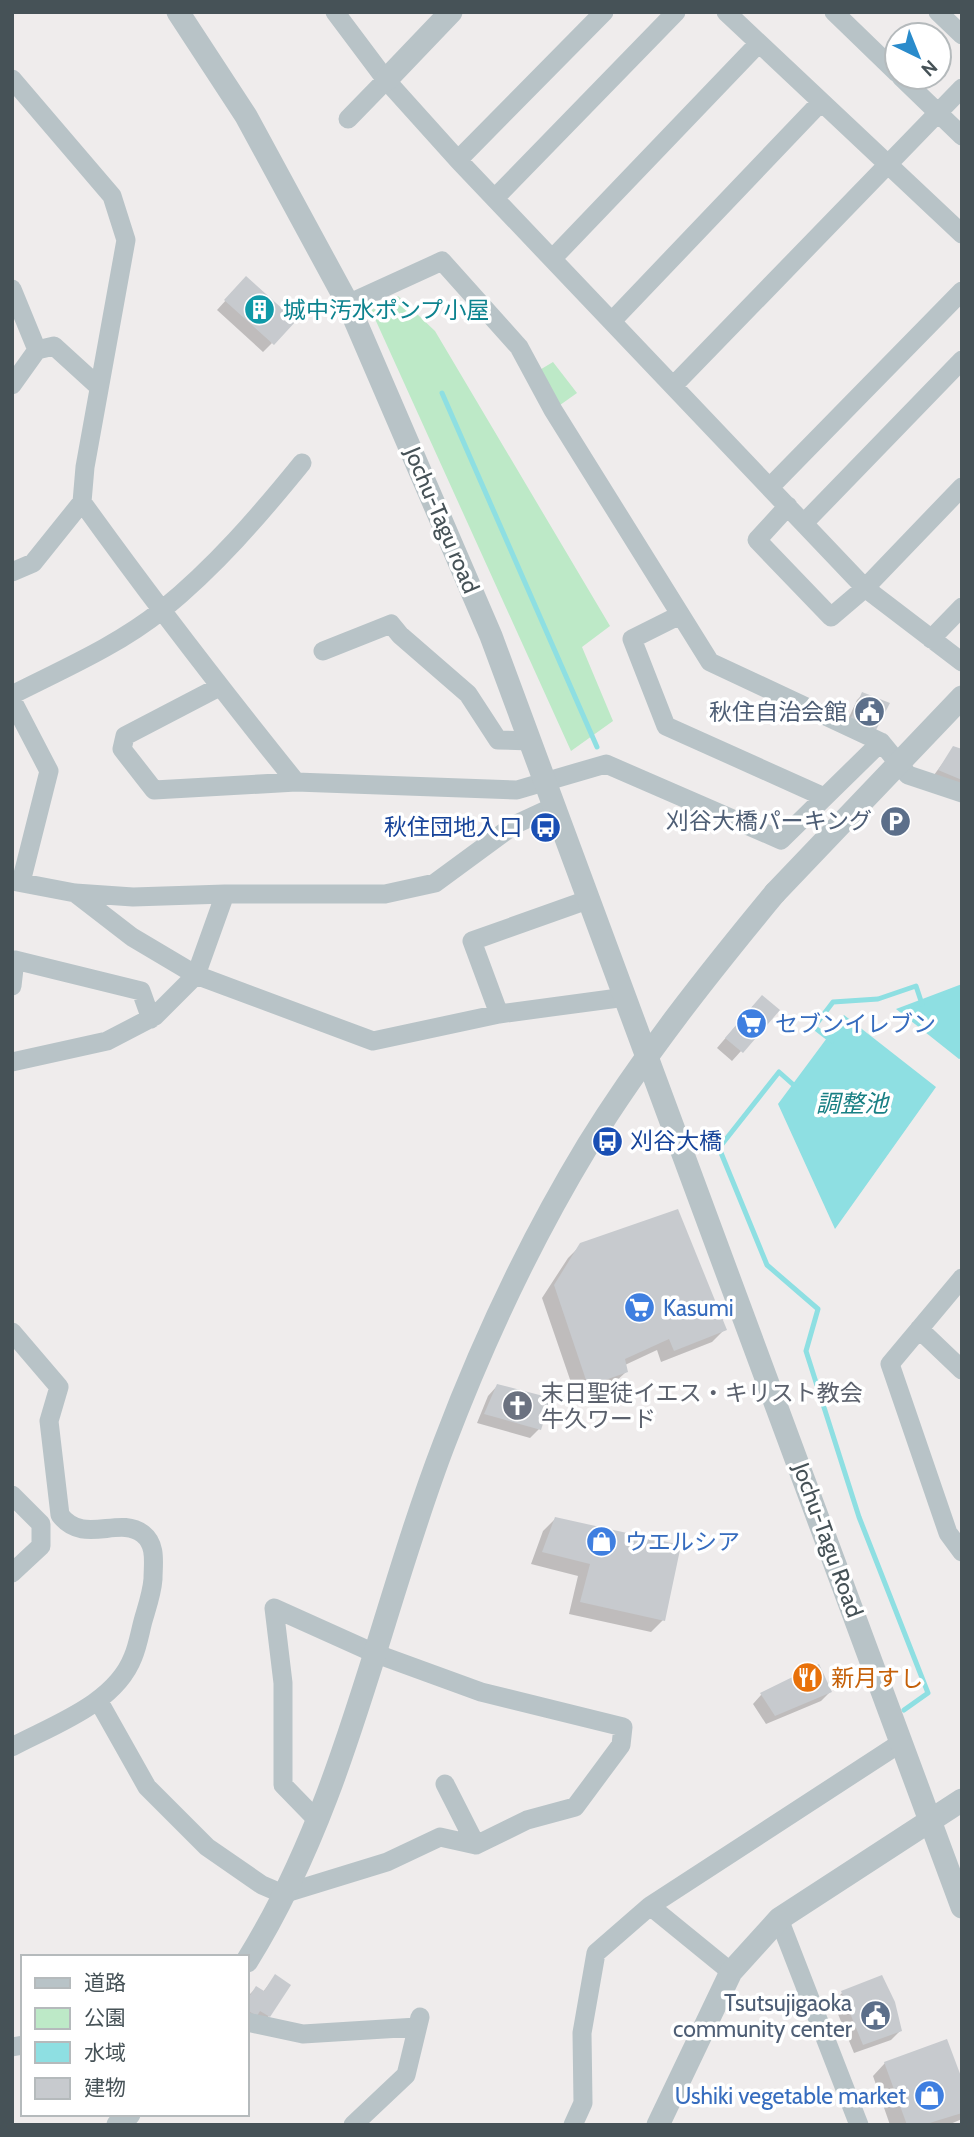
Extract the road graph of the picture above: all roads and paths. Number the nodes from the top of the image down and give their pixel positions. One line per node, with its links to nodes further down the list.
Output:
1 (178, 12): 27 (street, Jochu-Tagu road)
2 (335, 12): 13 (street)
3 (451, 12): 13 (street)
4 (604, 12): 20 (street)
5 (676, 12): 22 (street)
6 (834, 12): 11 (street)
7 (938, 12): 9 (street)
8 (736, 16): 10 (street)
9 (962, 36)
10 (758, 44): 16 (street); 24 (street)
11 (883, 59)
12 (12, 79): 33 (street)
13 (386, 80): 18 (street); 20 (street)
14 (962, 88): 17 (street)
15 (915, 91): 17 (street)
16 (821, 102): 21 (street); 28 (street)
17 (938, 113): 19 (street); 21 (street)
18 (348, 119)
19 (962, 136)
20 (458, 160): 22 (street)
21 (889, 163): 23 (street); 32 (street)
22 (495, 198): 24 (street)
23 (962, 234)
24 (552, 259): 28 (street)
25 (12, 289): 29 (street)
26 (962, 291): 35 (street)
27 (348, 303): 44 (street); 51 (street, Jochu-Tagu road)
28 (612, 321): 32 (street)
29 (37, 349): 31 (street); 33 (street)
30 (962, 360): 39 (street)
31 (14, 375)
32 (674, 385): 35 (street)
33 (99, 387): 37 (street)
34 (302, 463): 43 (street)
35 (770, 487): 38 (street)
36 (962, 487): 41 (street)
37 (82, 502): 40 (street); 43 (street)
38 (788, 506): 39 (street); 41 (street)
39 (804, 523): 41 (street)
40 (12, 572)
41 (865, 587): 45 (street)
42 (962, 607): 45 (street)
43 (160, 611): 48 (street); 49 (street)
44 (680, 615): 52 (street); 56 (street)
45 (931, 639): 47 (street)
46 (323, 651): 51 (street)
47 (962, 662)
48 (219, 687): 54 (street); 54 (street)
49 (12, 697): 58 (street)
50 (962, 697): 67 (street, bridge)
51 (531, 741): 53 (street, Jochu-Tagu road)
52 (881, 742): 55 (street); 56 (street)
53 (546, 781): 54 (street); 56 (street); 57 (street, Jochu-Tagu road)
54 (296, 782)
55 (962, 793)
56 (824, 797)
57 (555, 806): 60 (street); 61 (street, Jochu-Tagu road)
58 (17, 882): 59 (street)
59 (75, 894): 60 (street); 62 (street)
60 (225, 894): 62 (street)
61 (590, 899): 64 (street, Jochu-Tagu road); 65 (street)
62 (196, 975): 65 (street); 66 (street)
63 (12, 986): 66 (street)
64 (626, 997): 65 (street); 67 (street, Jochu-Tagu road)
65 (499, 1014)
66 (151, 1019): 68 (street)
67 (647, 1056): 77 (street); 79 (street, Jochu-Tagu Road)
68 (12, 1062)
69 (962, 1278): 70 (street)
70 (919, 1329): 72 (street); 74 (street)
71 (12, 1332): 78 (street)
72 (962, 1370)
73 (12, 1495): 76 (street)
74 (955, 1525): 75 (street)
75 (962, 1552)
76 (12, 1573)
77 (374, 1653): 84 (street); 84 (street); 85 (street)
78 (98, 1700): 80 (street); 86 (street)
79 (902, 1742): 83 (street, Jochu-Tagu Road); 87 (street)
80 (12, 1747)
81 (445, 1784): 85 (street)
82 (962, 1800): 83 (street)
83 (930, 1818): 88 (street, Jochu-Tagu Road); 89 (street)
84 (318, 1821): 86 (street)
85 (476, 1845): 86 (street)
86 (283, 1894): 90 (street)
87 (650, 1906): 91 (street); 94 (street)
88 (962, 1907)
89 (779, 1919): 91 (street); 96 (street)
90 (248, 1959)
91 (731, 1972): 95 (street)
92 (248, 2022): 93 (street)
93 (353, 2125)
94 (573, 2125)
95 (657, 2125)
96 (859, 2125)

